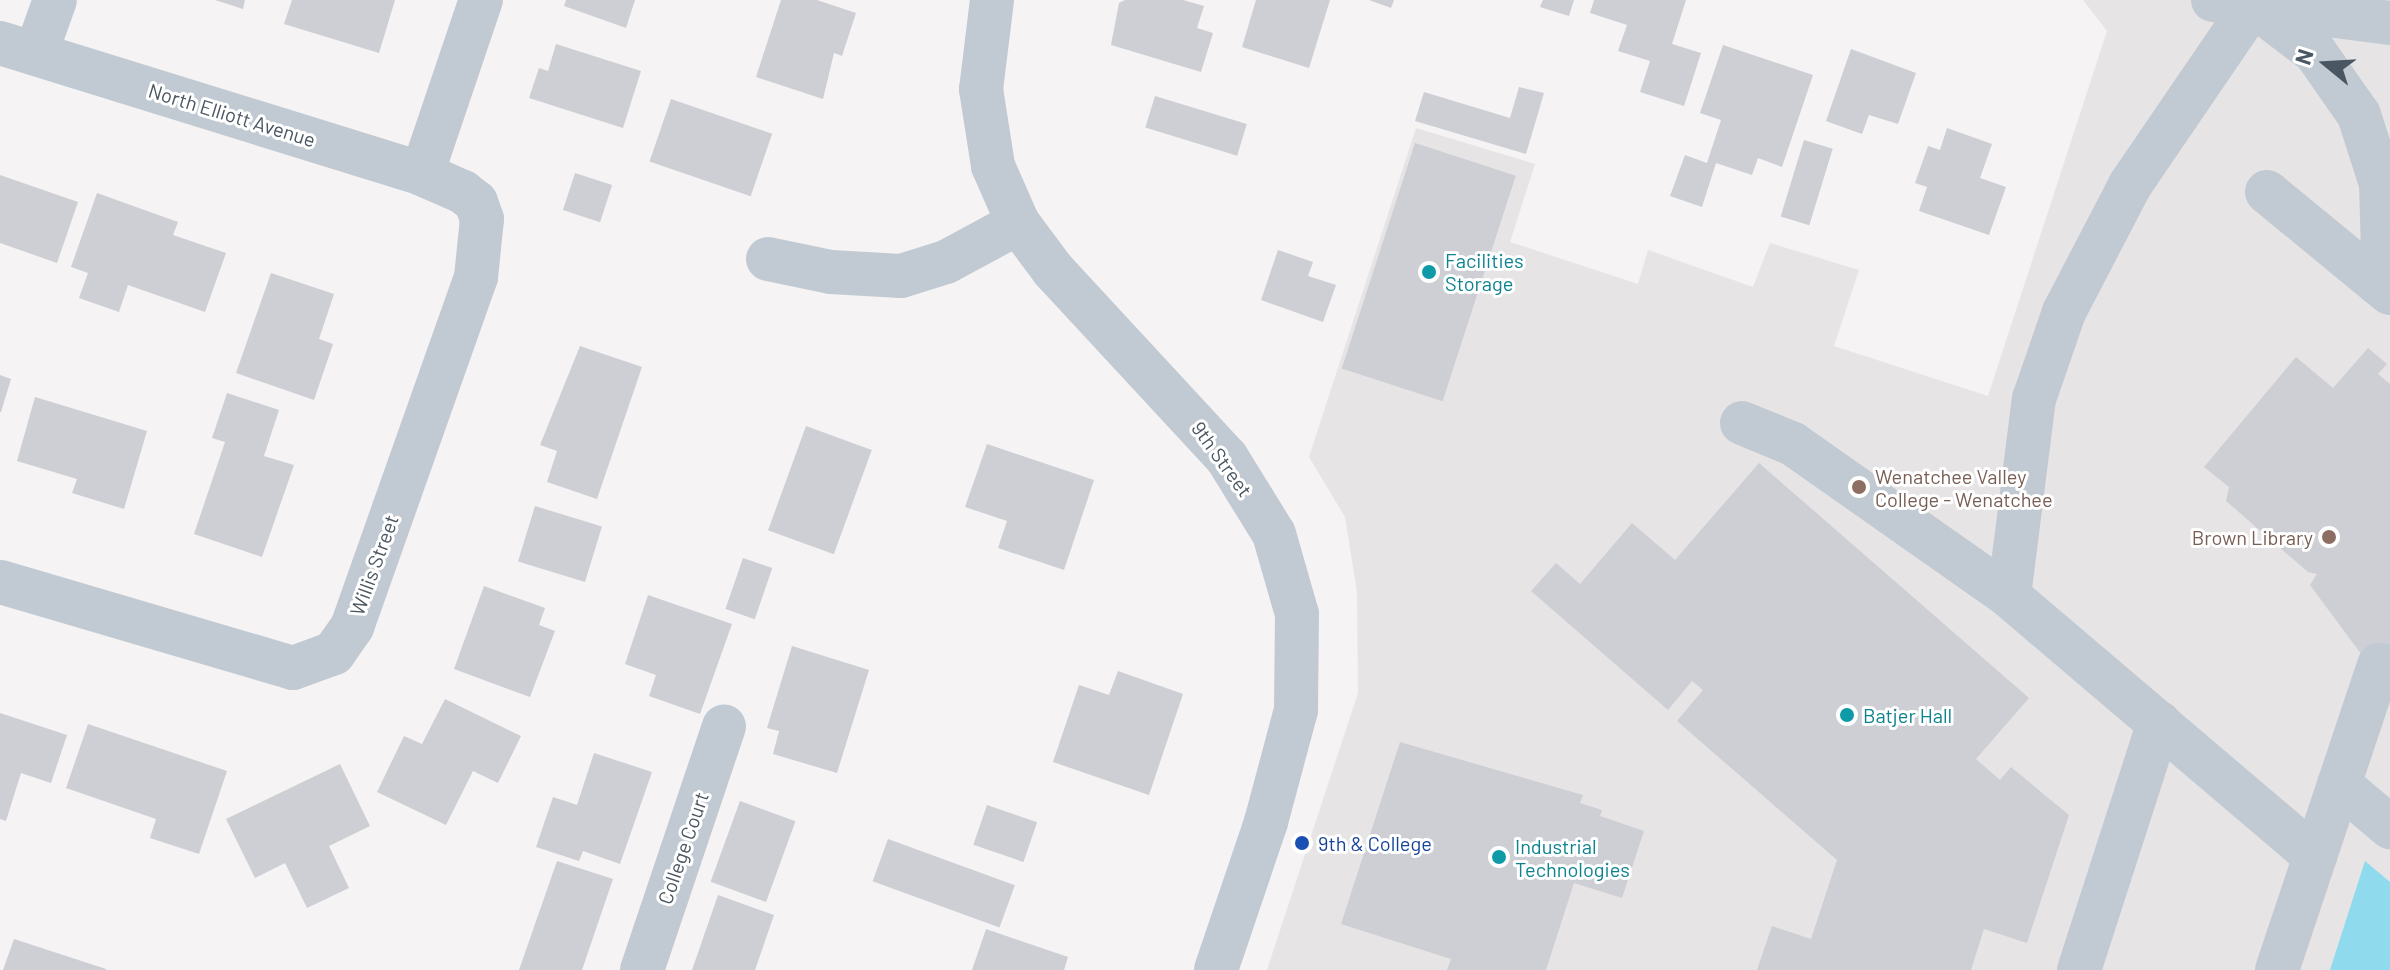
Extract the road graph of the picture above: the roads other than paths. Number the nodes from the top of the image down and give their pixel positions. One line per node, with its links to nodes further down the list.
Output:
1 (55, 0): 6 (street)
2 (481, 0): 7 (street)
3 (992, 0): 10 (street, 9th Street)
4 (2233, 2): 5 (street); 12 (street); 15 (street)
5 (2390, 23)
6 (18, 48): 7 (street, North Elliott Avenue)
7 (422, 174): 8 (street, North Elliott Avenue)
8 (463, 192): 14 (street, Willis Street)
9 (2267, 192): 12 (street)
10 (1018, 223): 11 (street); 23 (street, 9th Street)
11 (768, 259)
12 (2384, 288)
13 (1742, 423): 15 (street)
14 (0, 582)
15 (2009, 596): 17 (street)
16 (2379, 665): 19 (street)
17 (2159, 723): 21 (street); 24 (street)
18 (724, 726): 22 (street, College Court)
19 (2339, 784): 20 (street); 21 (street)
20 (2390, 827)
21 (2315, 856): 25 (street)
22 (642, 970)
23 (1216, 970)
24 (2080, 970)
25 (2277, 970)

